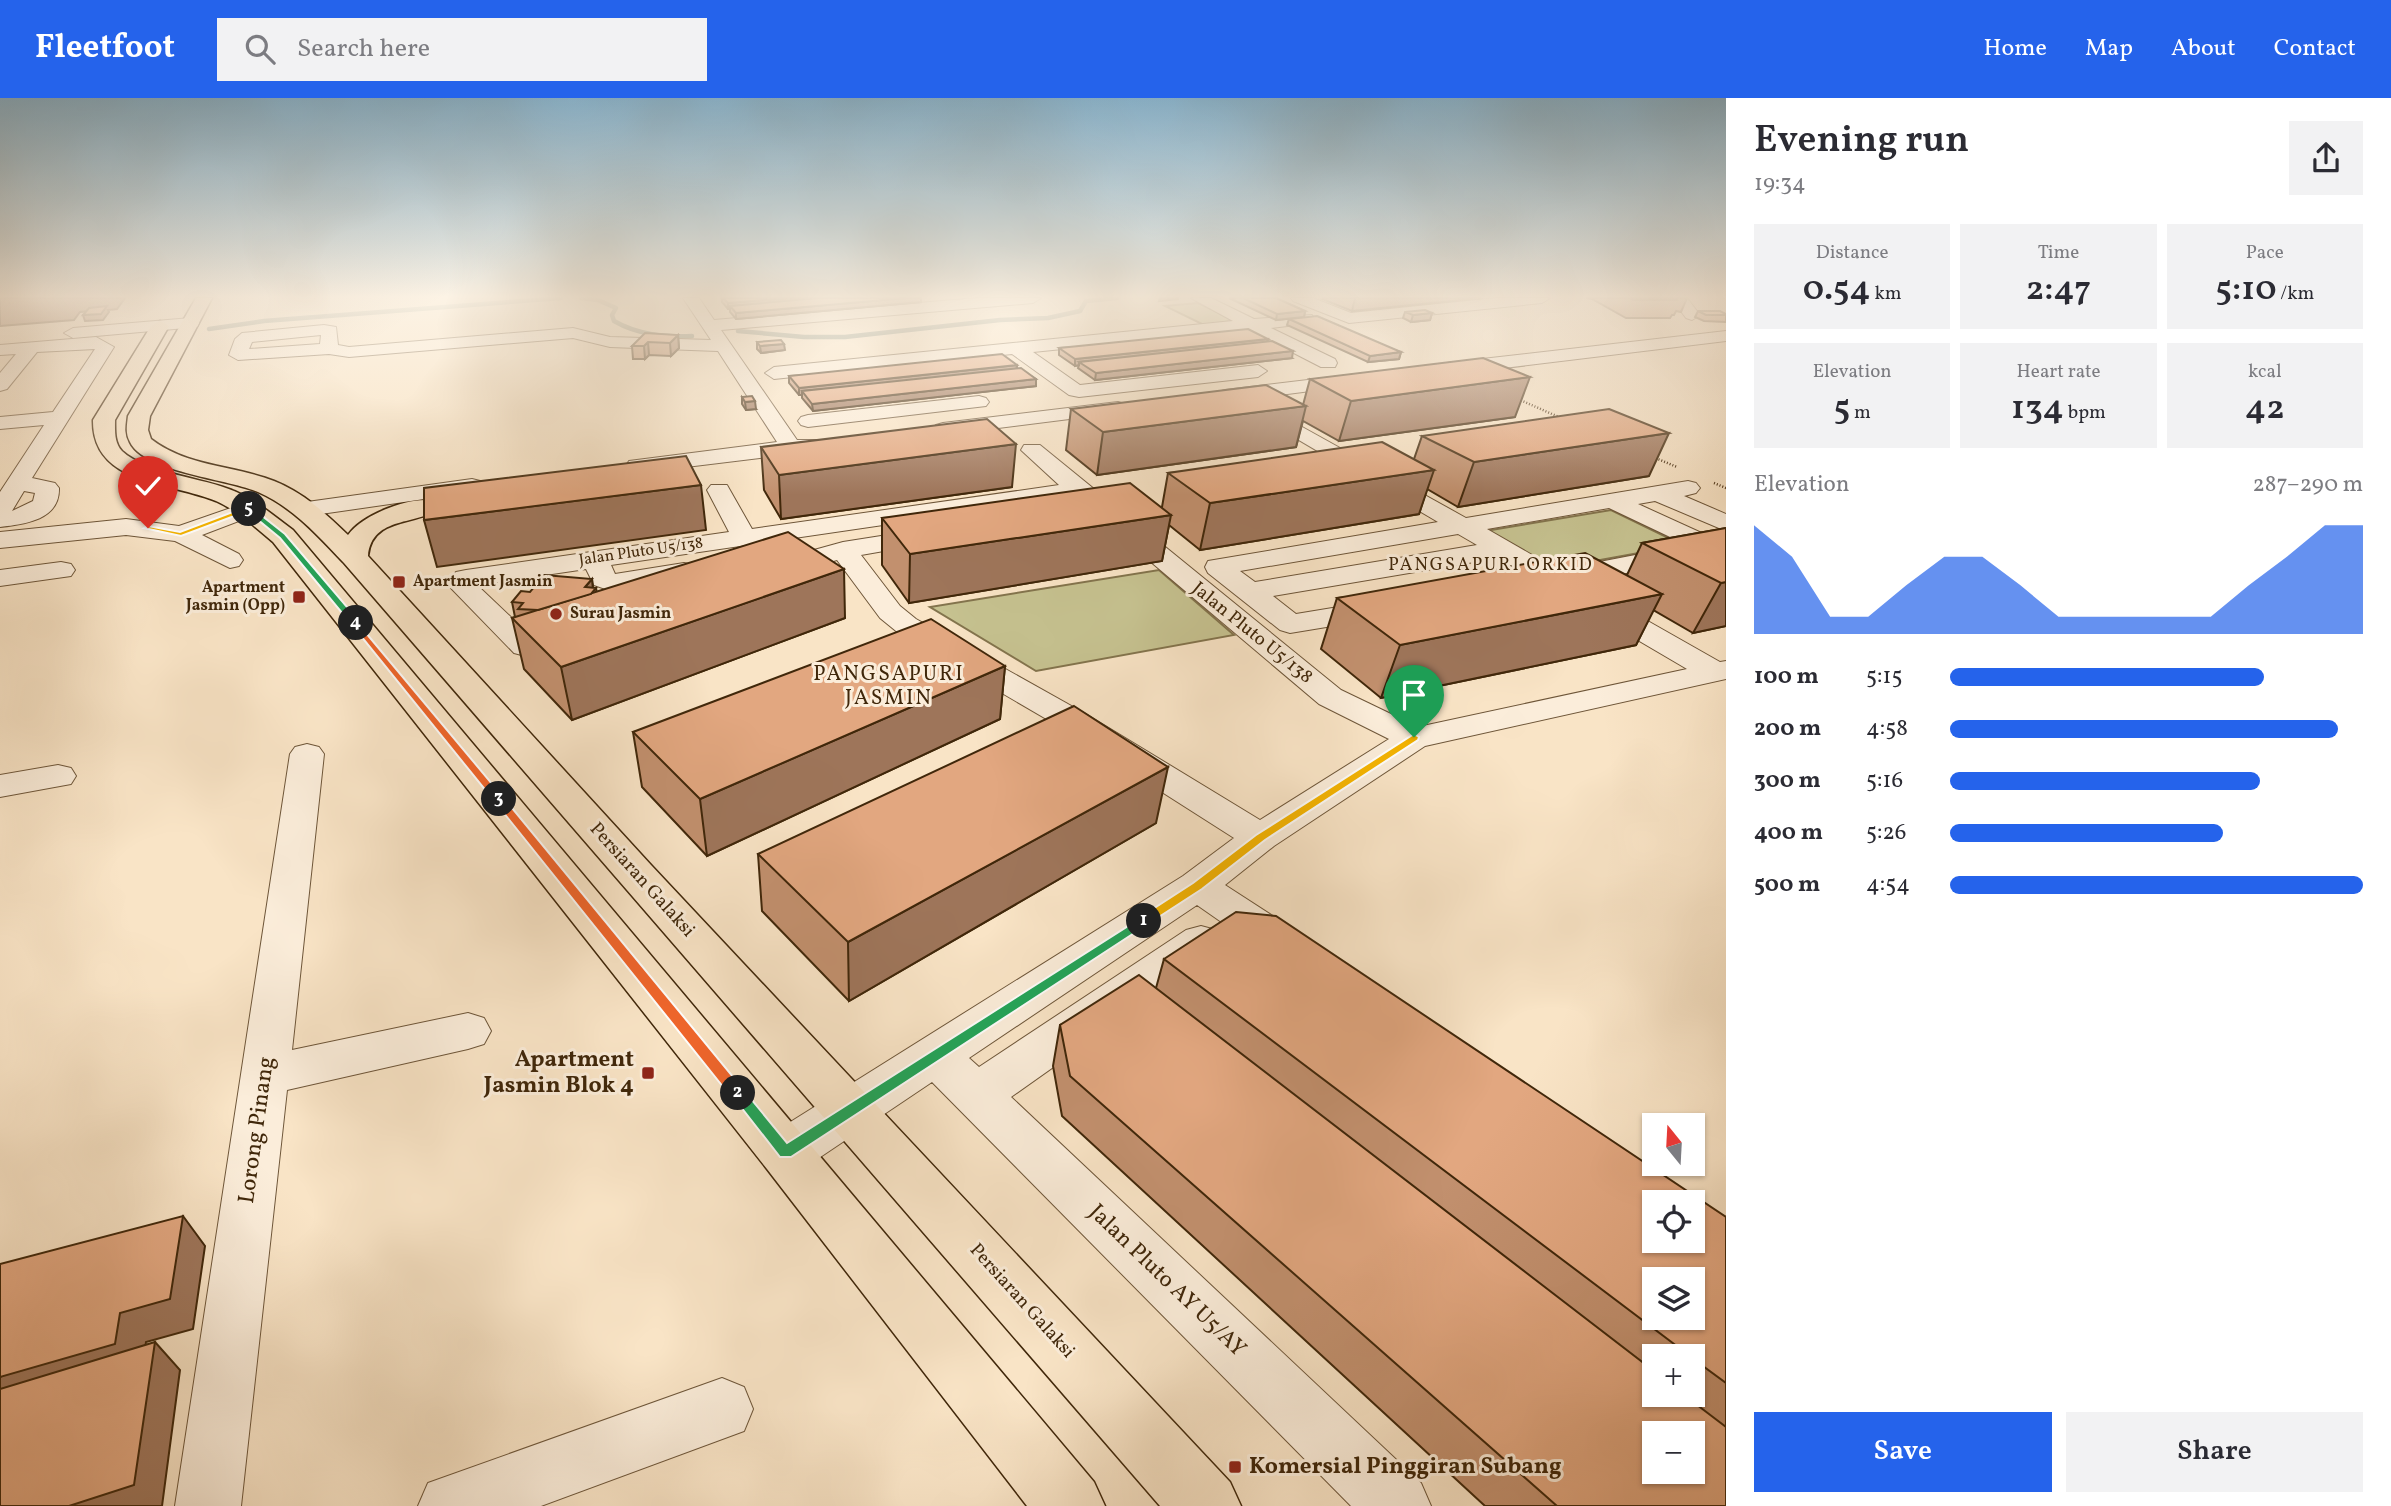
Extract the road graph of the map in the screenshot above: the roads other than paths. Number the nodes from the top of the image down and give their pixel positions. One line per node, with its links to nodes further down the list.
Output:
1 (18, 364): 16 (street)
2 (95, 364): 22 (street)
3 (143, 364): 43 (main road, Persiaran Galaksi)
4 (158, 364): 47 (main road, Persiaran Galaksi)
5 (735, 364): 6 (street); 28 (street)
6 (745, 364)
7 (814, 364): 12 (street)
8 (863, 364): 12 (street)
9 (1037, 364): 17 (street)
10 (1321, 364): 17 (street)
11 (1491, 364): 13 (street)
12 (822, 368): 14 (street)
13 (1421, 372)
14 (774, 373)
15 (1380, 377): 19 (street)
16 (0, 385)
17 (1076, 391): 18 (street)
18 (1050, 394)
19 (1202, 398)
20 (996, 400): 24 (street)
21 (1133, 407): 26 (street)
22 (62, 417): 25 (street); 38 (street)
23 (1277, 419): 31 (street)
24 (808, 421)
25 (0, 423)
26 (928, 431)
27 (832, 442): 28 (street)
28 (791, 447): 34 (street)
29 (1375, 447): 31 (street)
30 (1032, 450): 39 (street, Jalan Pluto U5/138)
31 (1336, 453): 32 (street); 35 (street)
32 (1295, 459)
33 (1411, 467): 35 (street)
34 (621, 468)
35 (1370, 473): 36 (street); 51 (street)
36 (1330, 478)
37 (1688, 480): 41 (street)
38 (18, 483): 45 (street); 49 (street)
39 (1078, 489): 46 (street, Jalan Pluto U5/138); 54 (street, Jalan Pluto U5/138)
40 (719, 490): 54 (street)
41 (1658, 493): 42 (street); 50 (street)
42 (1613, 501): 51 (street); 56 (street)
43 (236, 502): 47 (main road); 53 (street); 63 (main road, Persiaran Galaksi)
44 (426, 506): 47 (street); 47 (street); 59 (main road)
45 (0, 510)
46 (1103, 510): 48 (street); 73 (street, Jalan Pluto U5/138)
47 (307, 515): 59 (main road, Persiaran Galaksi); 63 (main road)
48 (1062, 517)
49 (0, 520)
50 (1726, 523)
51 (1463, 527): 57 (street); 69 (street)
52 (953, 533): 58 (street)
53 (181, 534): 55 (street); 61 (street)
54 (744, 537): 60 (street, Jalan Pluto U5/138)
55 (0, 540)
56 (1720, 547): 67 (street)
57 (1502, 549): 67 (street); 69 (street)
58 (843, 550): 62 (street); 77 (street)
59 (354, 558): 87 (main road, Persiaran Galaksi)
60 (595, 559): 62 (street); 71 (street, Jalan Pluto U5/138)
61 (230, 560)
62 (788, 565): 66 (street)
63 (309, 566): 88 (main road, Persiaran Galaksi)
64 (61, 570): 65 (street)
65 (0, 578)
66 (750, 578)
67 (1552, 579): 68 (street); 72 (street)
68 (1511, 586)
69 (1248, 592): 70 (street)
70 (1403, 605)
71 (584, 634)
72 (1720, 671): 73 (street)
73 (1414, 737): 77 (street)
74 (307, 754): 85 (street, Lorong Pinang)
75 (58, 776): 76 (street)
76 (0, 786)
77 (1260, 837): 78 (street)
78 (1198, 886): 79 (street); 84 (street)
79 (1240, 915): 80 (street); 81 (street)
80 (1309, 961)
81 (1127, 992): 82 (street); 86 (street)
82 (1170, 1027)
83 (468, 1031): 85 (street)
84 (936, 1056): 86 (street, Jalan Pluto AY U5/AY); 87 (street)
85 (265, 1075): 90 (street, Lorong Pinang)
86 (977, 1095): 94 (street, Jalan Pluto AY U5/AY)
87 (851, 1110): 88 (street); 93 (main road, Persiaran Galaksi)
88 (786, 1152): 92 (main road, Persiaran Galaksi)
89 (722, 1409): 91 (street)
90 (208, 1506)
91 (451, 1506)
92 (1070, 1506)
93 (1206, 1506)
94 (1398, 1506)

